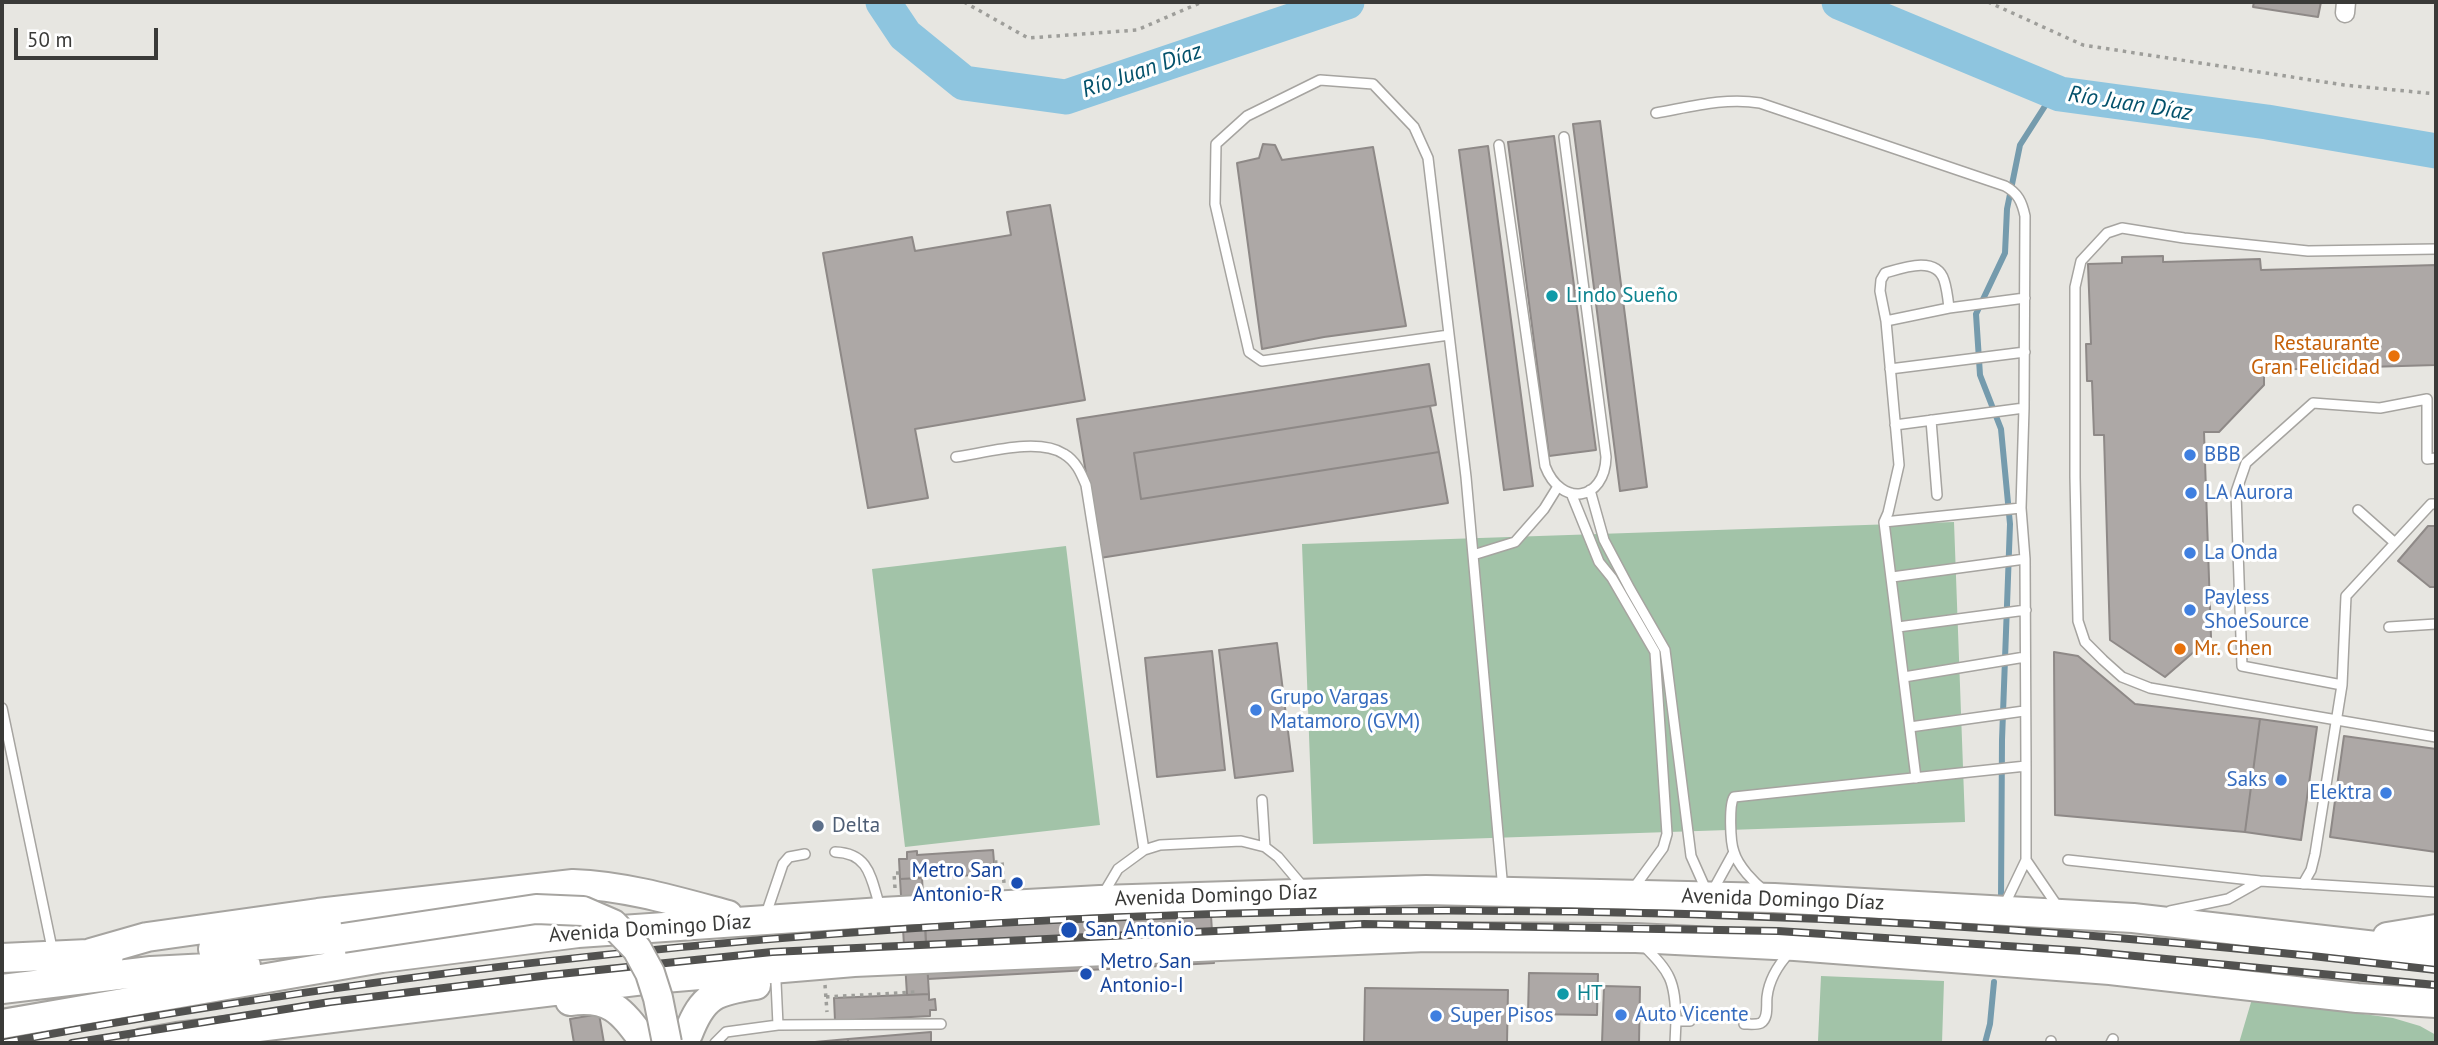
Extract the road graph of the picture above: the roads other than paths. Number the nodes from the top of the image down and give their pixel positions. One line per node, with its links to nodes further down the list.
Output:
1 (1656, 113): 5 (lane)
2 (1564, 136): 20 (lane)
3 (1499, 145): 19 (lane)
4 (2436, 249): 40 (lane)
5 (2025, 298): 6 (lane); 9 (lane)
6 (1950, 308): 7 (lane); 7 (lane)
7 (1886, 321): 10 (lane)
8 (1449, 335): 8 (lane); 28 (lane)
9 (2025, 352): 10 (lane); 11 (lane)
10 (1890, 369): 15 (lane)
11 (2024, 408): 14 (lane); 24 (lane)
12 (2380, 408): 13 (lane); 17 (lane); 37 (lane)
13 (2372, 416)
14 (1931, 420): 15 (lane); 22 (lane)
15 (1895, 425): 26 (lane)
16 (956, 457): 47 (lane)
17 (2432, 459): 18 (lane)
18 (2417, 460)
19 (1557, 488): 21 (lane); 28 (lane)
20 (1590, 490): 21 (lane); 59 (lane)
21 (1571, 493): 58 (lane)
22 (1937, 495)
23 (2436, 504): 27 (lane)
24 (2021, 508): 26 (lane); 29 (lane)
25 (2358, 510): 27 (lane)
26 (1884, 522): 30 (lane)
27 (2395, 543): 37 (lane)
28 (1473, 555): 55 (lane)
29 (2025, 559): 30 (lane); 31 (lane)
30 (1892, 577): 33 (lane)
31 (2026, 610): 33 (lane); 35 (lane)
32 (2436, 624): 34 (lane)
33 (1898, 627): 36 (lane)
34 (2389, 627)
35 (2025, 657): 36 (lane); 39 (lane)
36 (1904, 677): 41 (lane)
37 (2342, 685): 40 (lane)
38 (2, 708): 73 (lane)
39 (2024, 710): 41 (lane); 43 (lane)
40 (2336, 720): 42 (lane); 54 (lane)
41 (1910, 727): 44 (lane)
42 (2436, 737)
43 (2026, 766): 44 (lane); 51 (lane)
44 (1916, 778): 49 (lane)
45 (1262, 800): 46 (lane)
46 (1265, 847): 47 (lane); 57 (lane)
47 (1144, 850): 61 (lane)
48 (835, 852): 63 (lane)
49 (1734, 852): 59 (lane); 60 (lane)
50 (805, 854): 66 (lane)
51 (2026, 860): 62 (lane); 64 (lane)
52 (2068, 860): 53 (lane)
53 (2260, 881): 54 (lane); 65 (lane)
54 (2303, 884): 56 (lane)
55 (1504, 891): 57 (main road, Avenida Domingo Díaz); 58 (main road, Avenida Domingo Díaz)
56 (2436, 892)
57 (1308, 894): 61 (main road, Avenida Domingo Díaz)
58 (1628, 894): 59 (main road, Avenida Domingo Díaz)
59 (1709, 897): 60 (main road, Avenida Domingo Díaz)
60 (1774, 898): 62 (main road, Avenida Domingo Díaz)
61 (1100, 900): 63 (main road, Avenida Domingo Díaz)
62 (2001, 911): 64 (main road, Avenida Domingo Díaz)
63 (882, 912): 66 (main road, Avenida Domingo Díaz)
64 (2063, 914): 65 (main road, Avenida Domingo Díaz)
65 (2133, 918): 69 (main road, Avenida Domingo Díaz)
66 (757, 921): 71 (main road); 75 (main road, Avenida Domingo Díaz)
67 (2436, 929): 69 (main road)
68 (1636, 938): 70 (main road, Avenida Domingo Díaz); 76 (main road, Avenida Domingo Díaz); 82 (lane)
69 (2346, 942): 72 (main road, Avenida Domingo Díaz)
70 (1795, 946): 79 (main road, Avenida Domingo Díaz); 86 (lane)
71 (91, 953): 73 (main road); 88 (main road, bridge)
72 (2436, 953)
73 (54, 955): 74 (main road)
74 (2, 958)
75 (382, 958): 78 (main road); 84 (main road, Avenida Domingo Díaz)
76 (854, 962): 77 (main road); 89 (main road, Avenida Domingo Díaz)
77 (776, 982): 87 (lane); 88 (main road)
78 (2, 989)
79 (2357, 998): 80 (main road, Avenida Domingo Díaz); 81 (main road)
80 (2436, 1003)
81 (2436, 1014)
82 (1676, 1021): 83 (lane); 93 (lane)
83 (1690, 1021)
84 (2, 1024)
85 (941, 1024): 87 (lane)
86 (1744, 1024)
87 (778, 1025): 92 (lane)
88 (666, 1039): 91 (main road)
89 (173, 1040): 90 (main road, Avenida Domingo Díaz)
90 (143, 1043)
91 (284, 1043)
92 (715, 1043)
93 (1675, 1043)

